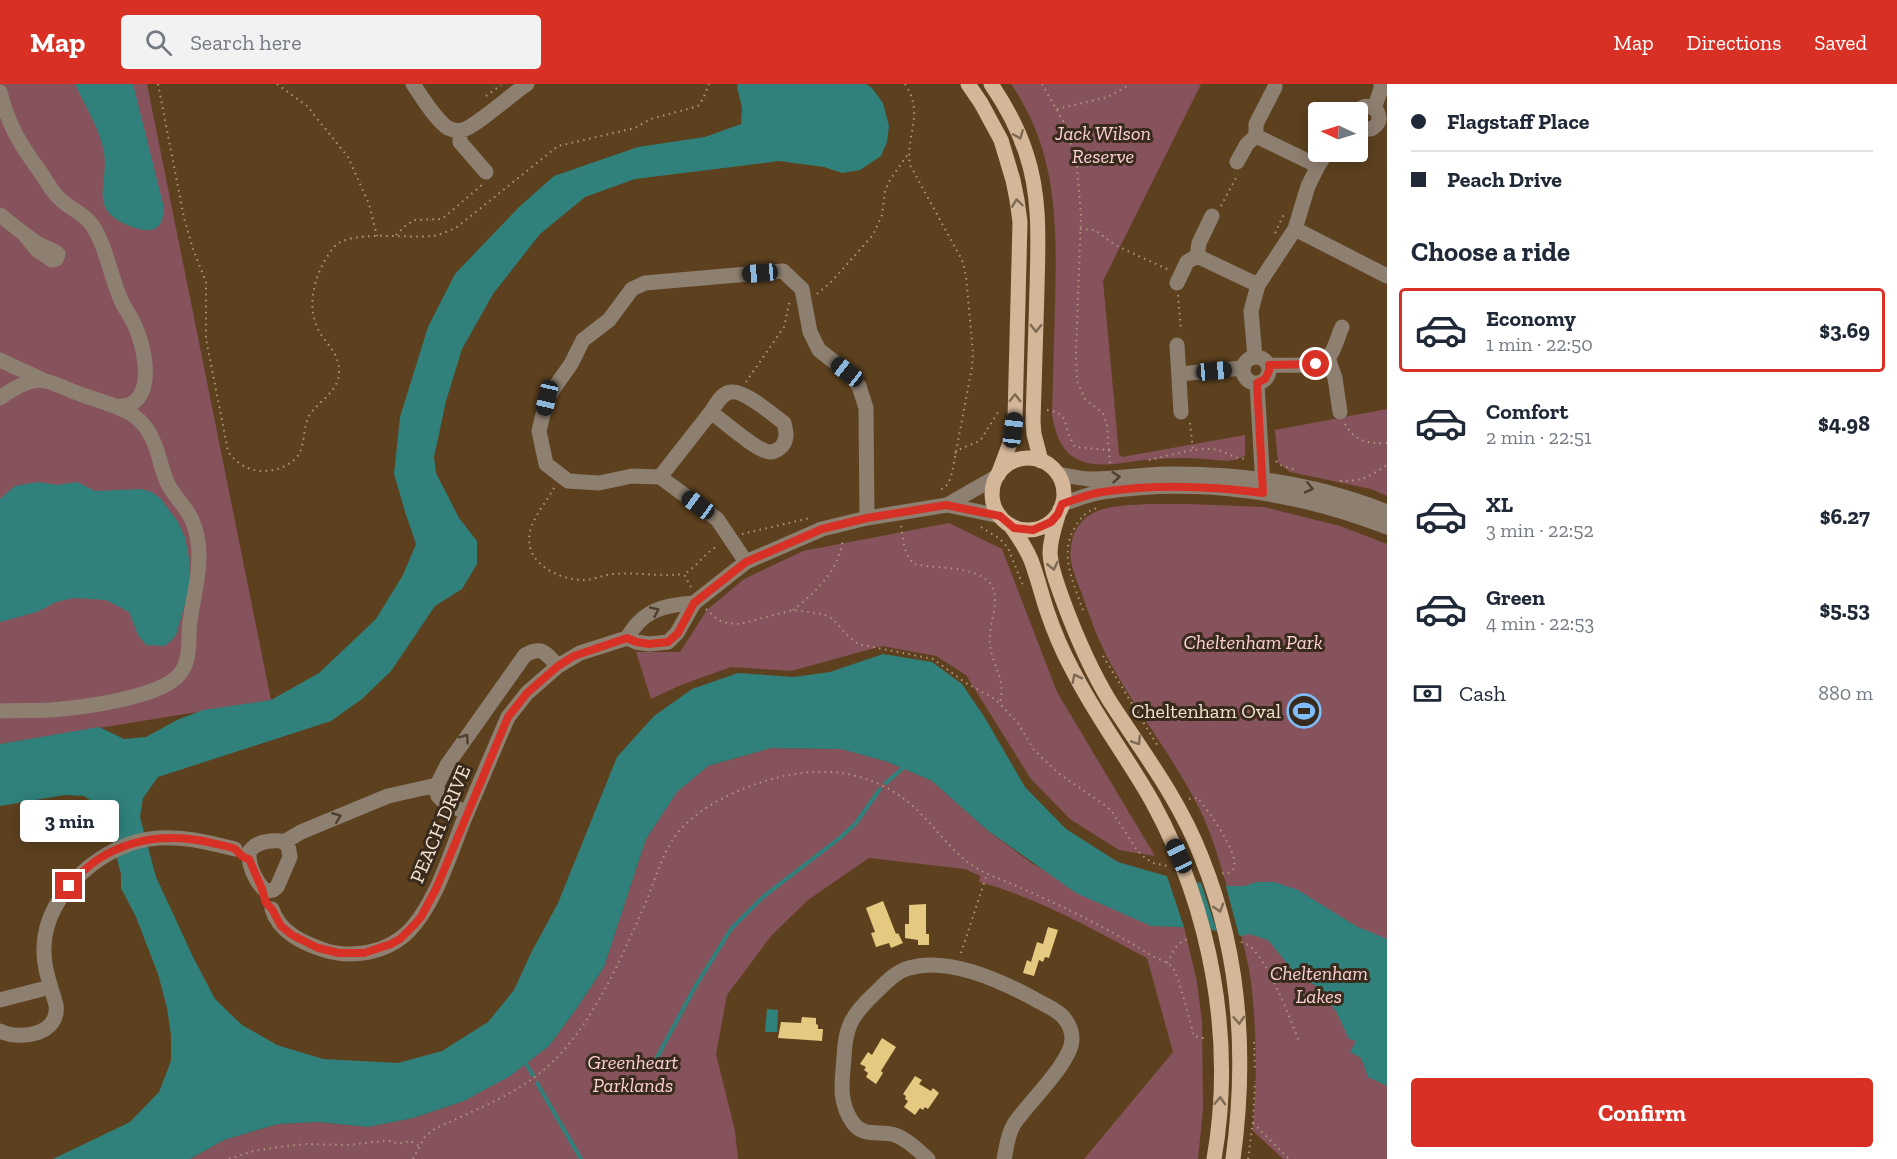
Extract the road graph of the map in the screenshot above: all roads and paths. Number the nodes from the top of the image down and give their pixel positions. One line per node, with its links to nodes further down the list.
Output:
1 (158, 84): 32 (path)
2 (277, 84): 32 (path)
3 (413, 84): 18 (street)
4 (502, 84): 15 (path)
5 (527, 84): 18 (street)
6 (709, 84): 31 (path)
7 (905, 84): 20 (path)
8 (968, 84): 70 (main road, one-way to 8)
9 (991, 84): 63 (main road, one-way to 63)
10 (1042, 84): 17 (path)
11 (1130, 84): 17 (path)
12 (1381, 84): 16 (street)
13 (1275, 87): 19 (street)
14 (0, 92): 51 (street)
15 (481, 100)
16 (1368, 106)
17 (1057, 109): 28 (path)
18 (459, 131): 24 (street)
19 (1256, 136): 21 (street); 23 (street)
20 (909, 153): 38 (path); 60 (path)
21 (1236, 162): 27 (path)
22 (1321, 162): 23 (street)
23 (1318, 166): 29 (street)
24 (487, 176): 31 (path)
25 (1286, 211): 33 (path)
26 (0, 215): 30 (street)
27 (1212, 216): 34 (street)
28 (1080, 229): 36 (path); 58 (path)
29 (1295, 229): 35 (street); 37 (street)
30 (26, 235)
31 (396, 235): 32 (path)
32 (377, 236)
33 (1271, 241)
34 (1197, 256): 36 (street); 37 (street)
35 (1387, 276)
36 (1179, 280): 40 (path)
37 (1258, 285): 41 (street)
38 (803, 294): 49 (path); 69 (street); 81 (street)
39 (1342, 327): 42 (street)
40 (1177, 345): 46 (street)
41 (1255, 357): 44 (street); 45 (street)
42 (1328, 358): 44 (street); 56 (street)
43 (0, 360): 47 (street)
44 (1269, 365): 48 (street)
45 (1243, 368): 46 (street); 48 (street)
46 (1179, 374): 55 (street)
47 (46, 381): 50 (street); 51 (street)
48 (1257, 383): 73 (street)
49 (741, 393): 54 (street); 54 (street)
50 (0, 398)
51 (112, 406): 97 (street)
52 (1004, 407): 60 (path)
53 (1047, 410): 58 (path)
54 (711, 412): 71 (street)
55 (1181, 412): 59 (path)
56 (1340, 412): 57 (path)
57 (1387, 443)
58 (1109, 450): 66 (path)
59 (1193, 450): 61 (path); 64 (path)
60 (955, 453): 75 (path)
61 (1249, 456)
62 (1274, 457): 67 (path)
63 (1041, 460): 68 (main road); 70 (main road)
64 (1147, 460)
65 (1387, 465): 72 (path)
66 (1110, 470)
67 (1305, 473)
68 (1058, 474): 73 (street, one-way to 73); 77 (main road)
69 (561, 476): 71 (street); 88 (path)
70 (997, 476): 75 (street, PEACH DRIVE); 82 (main road)
71 (660, 477): 86 (street)
72 (1336, 481)
73 (1263, 486): 77 (street); 78 (street, one-way to 78); 85 (street)
74 (933, 494): 75 (path)
75 (943, 498): 79 (street, PEACH DRIVE); 82 (street, PEACH DRIVE)
76 (1105, 506): 92 (path)
77 (1061, 507): 82 (main road); 119 (main road, one-way to 119)
78 (1387, 512)
79 (899, 513): 81 (street, PEACH DRIVE); 96 (path)
80 (818, 516): 86 (path)
81 (867, 518): 83 (street, PEACH DRIVE)
82 (1005, 521): 104 (main road, one-way to 82)
83 (841, 525): 87 (street, PEACH DRIVE); 91 (path)
84 (981, 527): 89 (path)
85 (1387, 527)
86 (732, 540): 87 (street); 88 (path)
87 (746, 562): 90 (street, PEACH DRIVE)
88 (684, 574): 90 (path)
89 (1024, 588)
90 (697, 601): 91 (path); 93 (street, PEACH DRIVE, one-way to 90); 93 (street, PEACH DRIVE)
91 (793, 610): 96 (path)
92 (1084, 614)
93 (627, 638): 95 (street, PEACH DRIVE)
94 (1099, 649): 98 (path)
95 (558, 666): 99 (street, one-way to 95); 101 (street, PEACH DRIVE)
96 (1000, 703): 104 (path)
97 (0, 711)
98 (1160, 748)
99 (437, 785): 101 (street); 102 (street, one-way to 99)
100 (1192, 807): 105 (path)
101 (467, 813): 107 (street, PEACH DRIVE)
102 (284, 842): 103 (street); 107 (street, PEACH DRIVE)
103 (251, 853): 107 (street); 109 (street)
104 (1175, 862): 118 (main road, one-way to 104)
105 (1216, 873)
106 (987, 874): 108 (path); 112 (path); 113 (path)
107 (270, 888)
108 (956, 969): 116 (street); 117 (street)
109 (50, 987): 110 (street); 111 (street)
110 (0, 1000)
111 (0, 1031)
112 (1207, 1039)
113 (419, 1146): 114 (path); 115 (path)
114 (229, 1159)
115 (412, 1159)
116 (928, 1159)
117 (1004, 1159)
118 (1214, 1159)
119 (1233, 1159)
120 (1248, 1159): 121 (path)
121 (1289, 1159)

